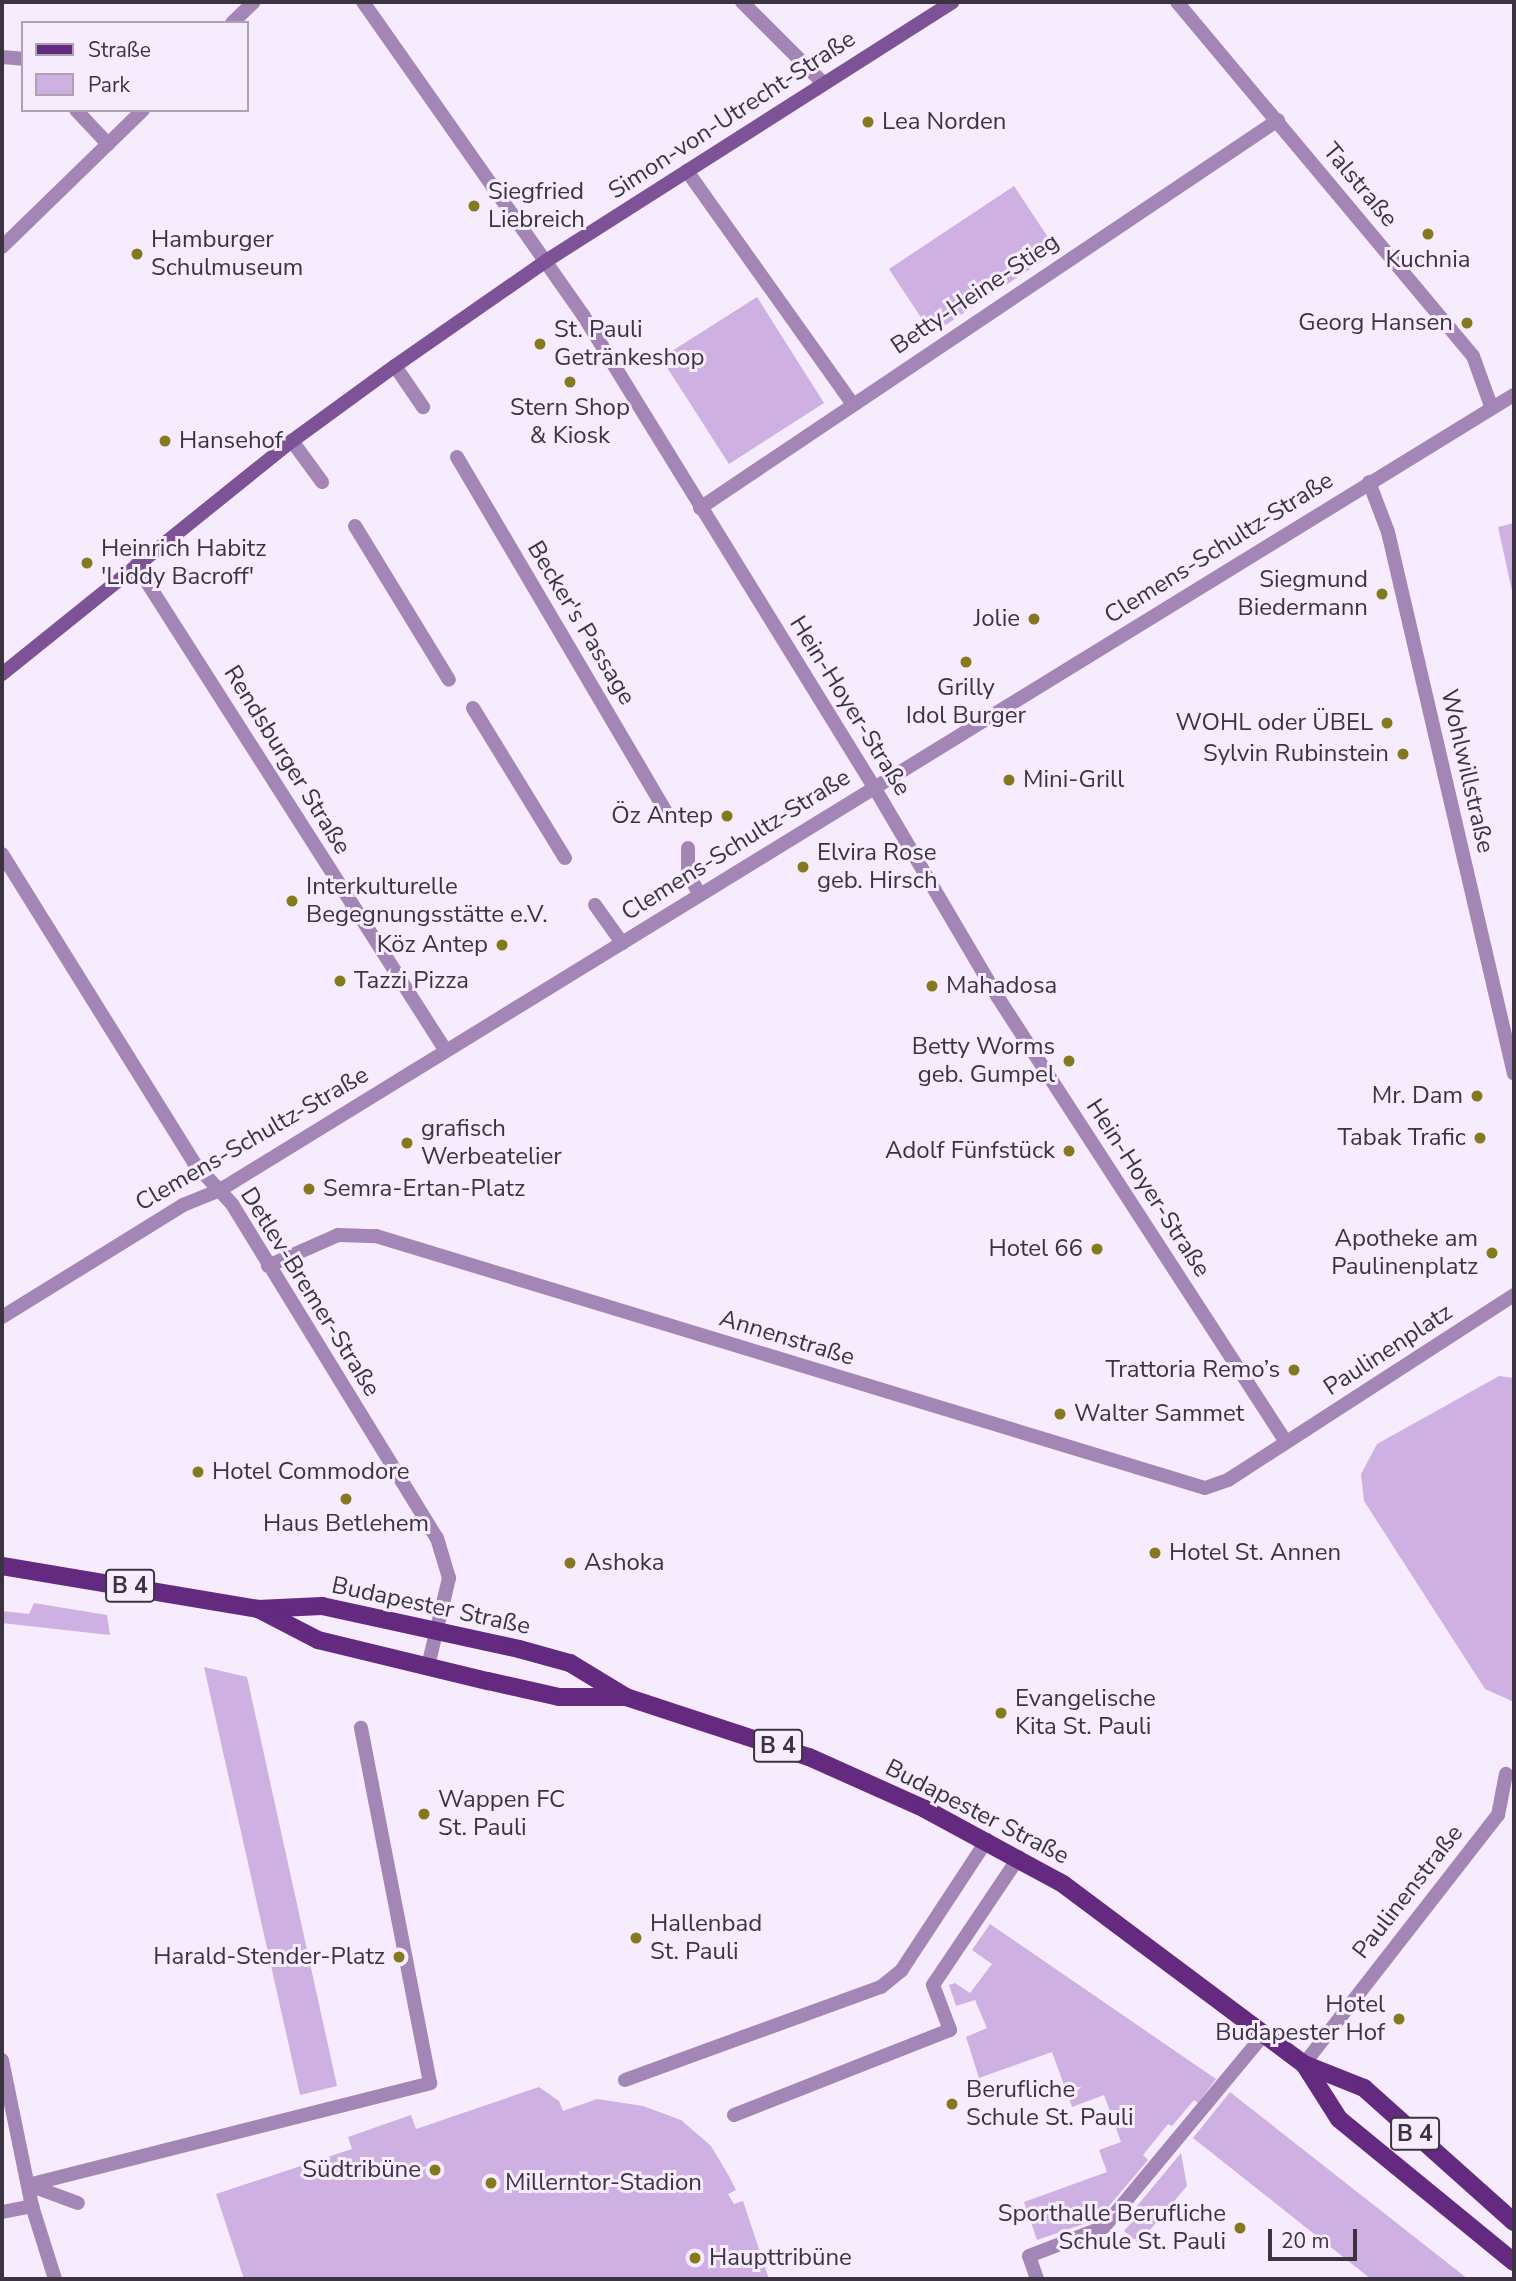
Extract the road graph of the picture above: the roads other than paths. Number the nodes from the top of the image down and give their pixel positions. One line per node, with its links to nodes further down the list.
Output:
1 (254, 2): 6 (street)
2 (363, 2): 16 (street, Hein-Hoyer-Straße)
3 (742, 2): 9 (street)
4 (952, 2): 9 (main road, Simon-von-Utrecht-Straße)
5 (1177, 2): 12 (street, Talstraße)
6 (234, 21)
7 (2, 57): 8 (street)
8 (21, 59)
9 (823, 83): 14 (main road, Simon-von-Utrecht-Straße)
10 (78, 112): 13 (street)
11 (141, 112): 13 (street)
12 (1278, 120): 19 (street, Betty-Heine-Stieg); 20 (street, Talstraße)
13 (108, 144): 15 (street)
14 (687, 170): 16 (main road, Simon-von-Utrecht-Straße); 19 (street)
15 (2, 247)
16 (546, 261): 17 (main road, Simon-von-Utrecht-Straße); 26 (street, Hein-Hoyer-Straße)
17 (395, 366): 21 (street); 22 (main road, Simon-von-Utrecht-Straße)
18 (1514, 395): 20 (street, Clemens-Schultz-Straße)
19 (852, 403): 26 (street, Betty-Heine-Stieg)
20 (1491, 406): 25 (street, Clemens-Schultz-Straße)
21 (423, 407)
22 (292, 442): 24 (street); 28 (main road, Simon-von-Utrecht-Straße)
23 (457, 457): 33 (street, Becker's Passage)
24 (322, 482)
25 (1368, 482): 32 (street, Clemens-Schultz-Straße); 41 (street, Wohlwillstraße)
26 (700, 508): 32 (street, Hein-Hoyer-Straße)
27 (355, 527): 30 (street)
28 (136, 565): 29 (main road, Simon-von-Utrecht-Straße); 40 (street, Rendsburger Straße)
29 (2, 674)
30 (449, 680)
31 (473, 708): 36 (street)
32 (874, 787): 37 (street, Clemens-Schultz-Straße); 46 (street, Hein-Hoyer-Straße)
33 (666, 812)
34 (688, 848): 37 (street)
35 (2, 855): 42 (street, Detlev-Bremer-Straße)
36 (565, 858)
37 (700, 895): 39 (street, Clemens-Schultz-Straße)
38 (595, 905): 39 (street)
39 (622, 943): 40 (street, Clemens-Schultz-Straße)
40 (446, 1051): 42 (street, Clemens-Schultz-Straße)
41 (1514, 1073)
42 (220, 1190): 43 (street, Detlev-Bremer-Straße); 45 (street, Clemens-Schultz-Straße)
43 (268, 1266): 46 (street, Annenstraße); 49 (street, Detlev-Bremer-Straße)
44 (1514, 1295): 46 (street, Paulinenplatz)
45 (2, 1317)
46 (1286, 1442)
47 (2, 1566): 48 (main road, Budapester Straße / B 4)
48 (258, 1609): 49 (main road, Budapester Straße / B 4); 50 (main road, Budapester Straße / B 4)
49 (437, 1631): 50 (street, Detlev-Bremer-Straße); 51 (main road, Budapester Straße / B 4)
50 (428, 1666): 51 (main road, Budapester Straße / B 4)
51 (626, 1697): 54 (main road, Budapester Straße / B 4)
52 (361, 1728): 61 (street)
53 (1506, 1774): 58 (street, Paulinenstraße)
54 (987, 1840): 55 (main road, Budapester Straße / B 4); 59 (street)
55 (1019, 1857): 56 (main road, Budapester Straße / B 4); 60 (street)
56 (1265, 2033): 58 (main road, Budapester Straße / B 4); 68 (street)
57 (2, 2060): 61 (street)
58 (1304, 2064): 65 (main road, Budapester Straße / B 4); 66 (main road, Budapester Straße / B 4)
59 (625, 2080)
60 (734, 2115)
61 (28, 2185): 62 (street); 63 (street)
62 (78, 2203)
63 (32, 2206): 64 (street); 67 (street)
64 (2, 2212)
65 (1514, 2222)
66 (1514, 2262)
67 (55, 2279)
68 (1037, 2279)

